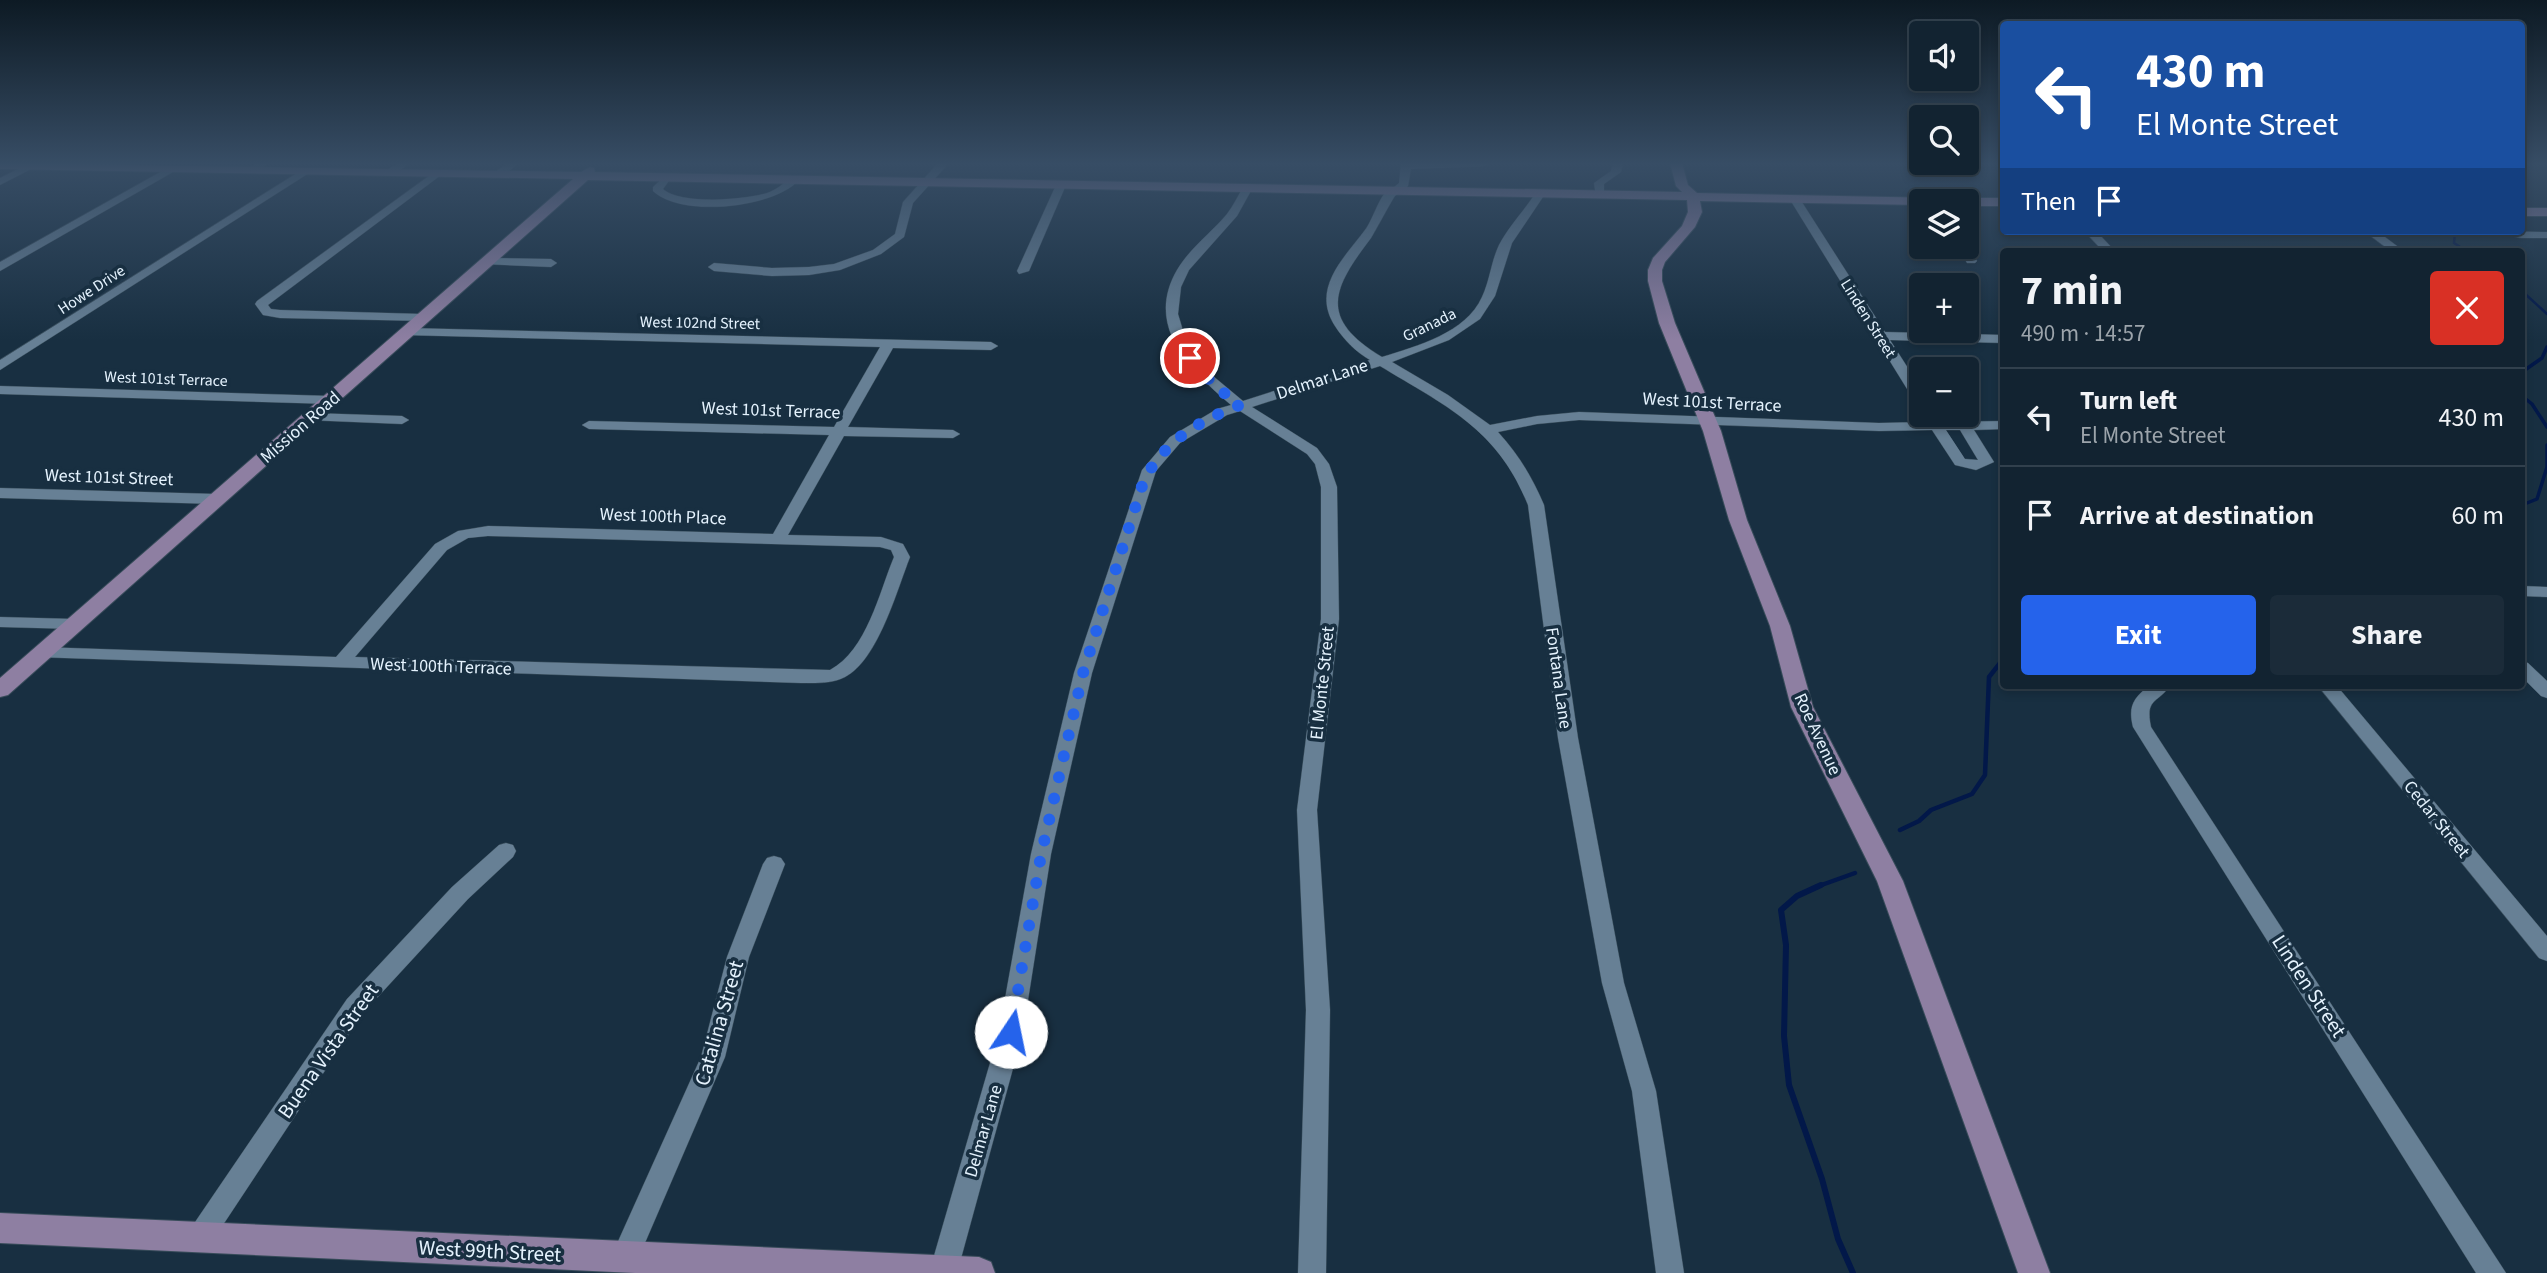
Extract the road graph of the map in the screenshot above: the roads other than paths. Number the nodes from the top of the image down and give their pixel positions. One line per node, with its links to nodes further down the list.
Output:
1 (79, 222): 20 (street)
2 (225, 222): 30 (street, Howe Drive)
3 (369, 222): 23 (street)
4 (531, 222): 18 (main road, Mission Road)
5 (903, 222): 21 (street)
6 (1044, 222): 22 (street)
7 (1225, 222): 34 (street, El Monte Street)
8 (1376, 222): 29 (street, Fontana Lane)
9 (1522, 222): 29 (street, Granada)
10 (1690, 222): 37 (main road, Roe Avenue)
11 (1809, 222): 25 (street, Linden Street)
12 (2547, 234): 15 (street)
13 (2094, 235): 16 (street)
14 (2376, 235): 17 (street)
15 (2525, 235)
16 (2106, 248)
17 (2393, 248)
18 (486, 262): 19 (street); 23 (main road, Mission Road)
19 (551, 263)
20 (0, 267)
21 (714, 267)
22 (1023, 271)
23 (423, 318): 24 (main road, Mission Road)
24 (408, 332): 27 (street, West 102nd Street); 33 (main road, Mission Road)
25 (1881, 336): 26 (street); 31 (street, Linden Street)
26 (2000, 339)
27 (888, 344): 28 (street, West 102nd Street); 45 (street)
28 (991, 346)
29 (1380, 361): 34 (street, Delmar Lane); 44 (street, Fontana Lane)
30 (0, 366)
31 (1909, 381)
32 (0, 390): 33 (street, West 101st Terrace)
33 (331, 400): 35 (main road, Mission Road)
34 (1240, 405): 68 (street, Delmar Lane); 70 (street, El Monte Street)
35 (311, 417): 36 (street); 48 (main road, Mission Road)
36 (402, 420)
37 (1708, 422): 38 (street, West 101st Terrace); 44 (street, West 101st Terrace); 72 (main road, Roe Avenue)
38 (1909, 423)
39 (589, 425): 45 (street, West 101st Terrace)
40 (1979, 425): 41 (street, West 101st Terrace)
41 (2000, 425)
42 (1937, 427): 43 (street)
43 (1965, 427)
44 (1489, 430): 71 (street, Fontana Lane)
45 (839, 431): 46 (street, West 101st Terrace); 49 (street)
46 (953, 434)
47 (0, 493): 48 (street, West 101st Street)
48 (217, 499): 53 (main road, Mission Road)
49 (778, 539): 55 (street, West 100th Place); 57 (street, West 100th Place)
50 (2525, 591): 51 (street)
51 (2547, 592)
52 (0, 622): 53 (street)
53 (75, 624): 54 (main road, Mission Road)
54 (41, 653): 55 (street, West 100th Terrace); 59 (main road, Mission Road)
55 (340, 663): 57 (street, West 100th Terrace)
56 (2525, 670): 61 (street)
57 (841, 672)
58 (2329, 689): 64 (street, Cedar Street)
59 (0, 690)
60 (2154, 692): 73 (street, Linden Street)
61 (2547, 692)
62 (506, 851): 66 (street, Buena Vista Street)
63 (774, 864): 67 (street, Catalina Street)
64 (2547, 952)
65 (0, 1228): 66 (main road, West 99th Street)
66 (200, 1237): 67 (main road, West 99th Street)
67 (625, 1257): 68 (main road, West 99th Street)
68 (944, 1272): 69 (main road, West 99th Street)
69 (979, 1273)
70 (1312, 1273)
71 (1670, 1273)
72 (2034, 1273)
73 (2492, 1273)

